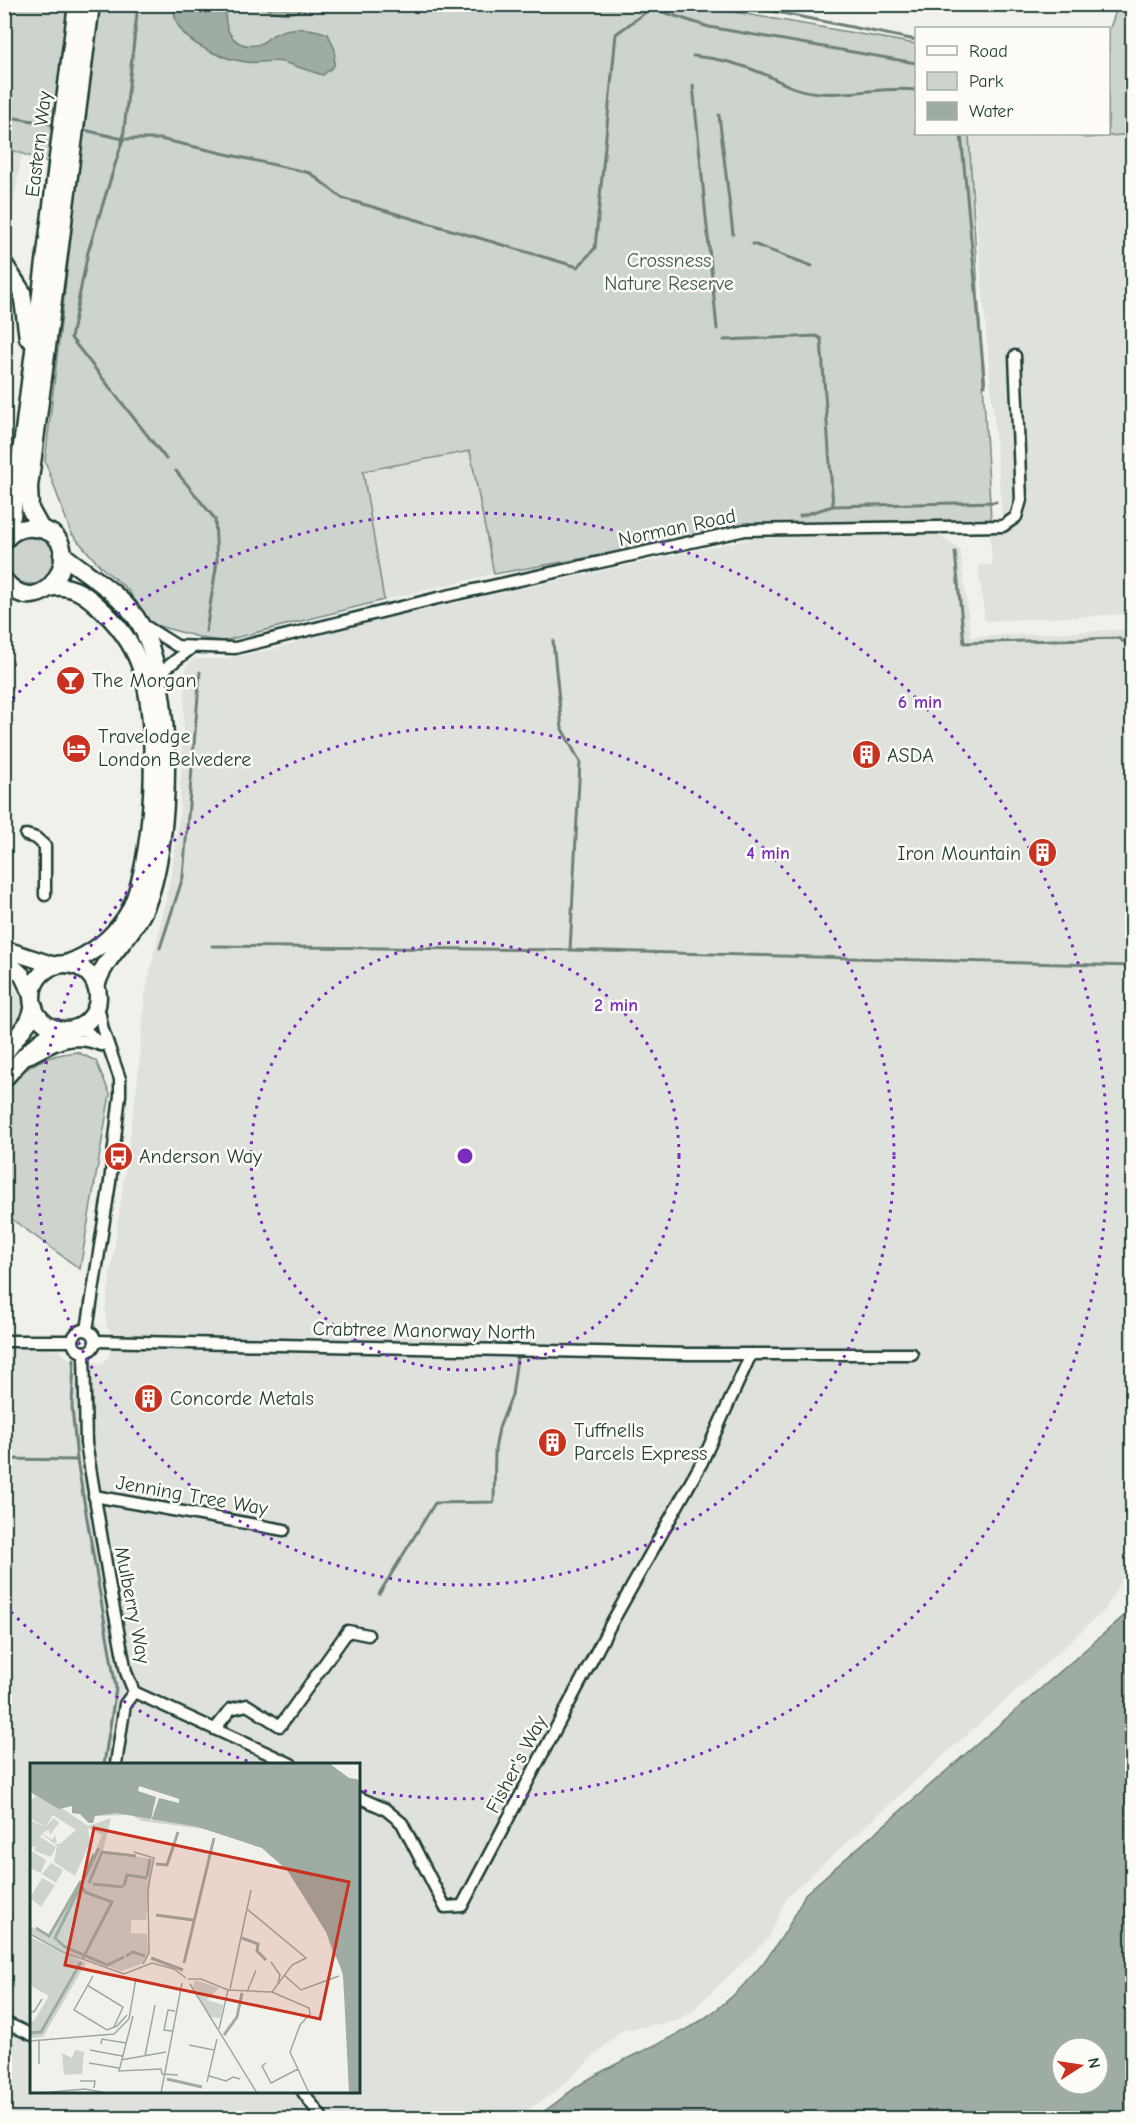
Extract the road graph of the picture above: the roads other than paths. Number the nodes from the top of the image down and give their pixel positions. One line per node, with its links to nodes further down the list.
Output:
1 (77, 4): 3 (main road, Eastern Way)
2 (91, 4): 3 (main road, Eastern Way)
3 (70, 114): 4 (main road, Eastern Way)
4 (67, 142): 7 (main road, Eastern Way); 8 (main road, Eastern Way)
5 (4, 264): 7 (main road)
6 (1015, 356): 14 (street, Norman Road)
7 (24, 431): 9 (main road, Eastern Way)
8 (41, 529): 9 (main road); 10 (main road, Eastern Way)
9 (5, 540)
10 (62, 554): 12 (main road); 13 (main road, Eastern Way)
11 (4, 580): 12 (main road)
12 (49, 588): 20 (main road)
13 (139, 622): 14 (street, Norman Road); 15 (main road, Eastern Way)
14 (197, 649): 15 (street)
15 (160, 689): 21 (main road, Eastern Way)
16 (26, 835): 17 (street)
17 (45, 895)
18 (4, 949): 20 (main road)
19 (4, 958): 22 (main road)
20 (61, 965): 21 (main road); 22 (main road)
21 (97, 993): 23 (main road); 25 (street)
22 (33, 1002): 23 (main road); 26 (main road)
23 (66, 1029): 24 (street); 26 (main road)
24 (101, 1045): 25 (street); 26 (street)
25 (110, 1053): 28 (street)
26 (11, 1060): 27 (main road)
27 (4, 1079)
28 (87, 1330): 30 (street); 31 (street)
29 (4, 1341): 30 (street)
30 (73, 1341): 32 (street)
31 (96, 1341): 32 (street); 33 (street, Crabtree Manorway North)
32 (84, 1352): 35 (street, Mulberry Way)
33 (751, 1354): 34 (street, Crabtree Manorway North); 42 (street, Fisher's Way)
34 (912, 1354)
35 (94, 1496): 36 (street, Jenning Tree Way); 38 (street, Mulberry Way)
36 (284, 1530)
37 (368, 1635): 39 (street)
38 (134, 1692): 39 (street, Mulberry Way); 40 (street)
39 (215, 1729): 41 (street, Mulberry Way)
40 (116, 1763)
41 (288, 1763)
42 (360, 1798)
43 (4, 2022): 44 (street)
44 (30, 2034)
45 (304, 2093): 46 (street)
46 (322, 2118)

